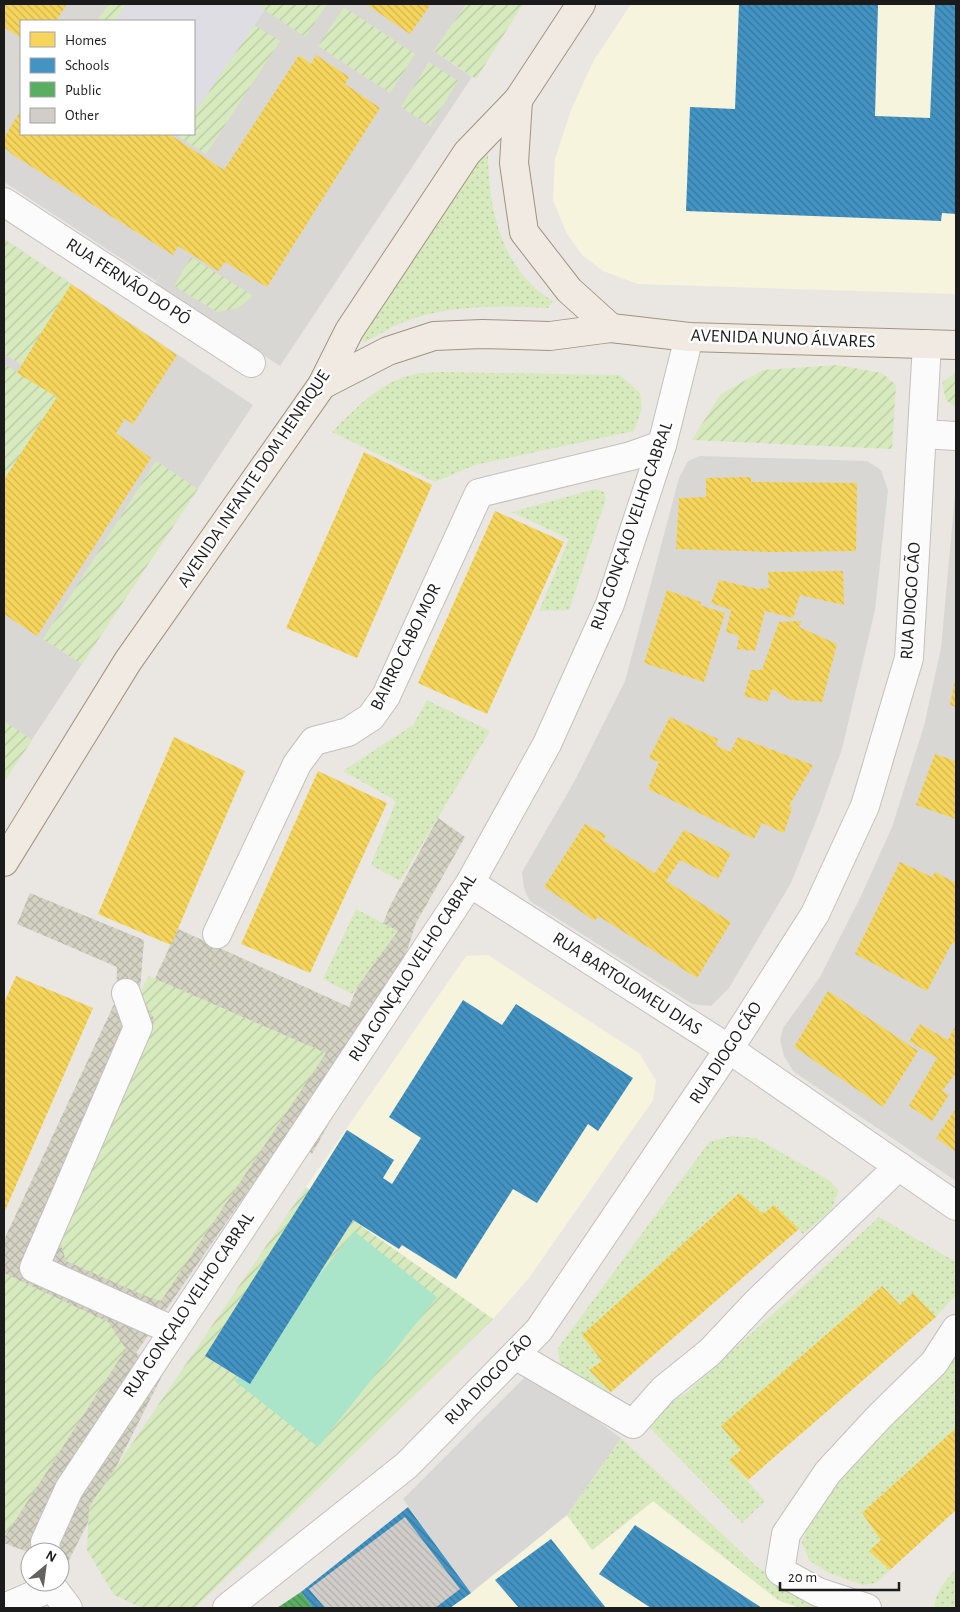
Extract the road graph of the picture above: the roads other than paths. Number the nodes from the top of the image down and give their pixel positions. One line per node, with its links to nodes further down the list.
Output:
1 (581, 4): 2 (main road, AVENIDA INFANTE DOM HENRIQUE)
2 (518, 100): 4 (main road); 9 (main road, AVENIDA INFANTE DOM HENRIQUE)
3 (4, 202): 8 (street, RUA FERNÃO DO PÓ)
4 (611, 328): 5 (main road, AVENIDA NUNO ÁLVARES); 9 (main road, AVENIDA NUNO ÁLVARES)
5 (689, 337): 6 (main road, AVENIDA NUNO ÁLVARES); 12 (street, RUA GONÇALO VELHO CABRAL)
6 (927, 344): 7 (main road, AVENIDA NUNO ÁLVARES); 10 (street, RUA DIOGO CÃO)
7 (956, 345)
8 (251, 363)
9 (322, 385): 13 (main road, AVENIDA INFANTE DOM HENRIQUE)
10 (922, 434): 11 (street); 17 (street, RUA DIOGO CÃO)
11 (956, 436)
12 (662, 445): 14 (street, RUA GONÇALO VELHO CABRAL); 15 (street, BAIRRO CABO MOR)
13 (4, 862)
14 (470, 883): 17 (street, RUA BARTOLOMEU DIAS); 21 (street, RUA GONÇALO VELHO CABRAL)
15 (217, 934)
16 (126, 994): 21 (street)
17 (729, 1049): 18 (street, RUA BARTOLOMEU DIAS); 22 (street, RUA DIOGO CÃO)
18 (899, 1166): 19 (street, RUA BARTOLOMEU DIAS); 22 (street)
19 (956, 1206)
20 (956, 1329): 29 (street)
21 (172, 1330): 23 (street, RUA GONÇALO VELHO CABRAL)
22 (515, 1355): 28 (street, RUA DIOGO CÃO)
23 (45, 1542)
24 (37, 1592): 26 (street)
25 (56, 1592): 27 (street)
26 (4, 1608)
27 (68, 1608)
28 (227, 1608)
29 (867, 1608)

